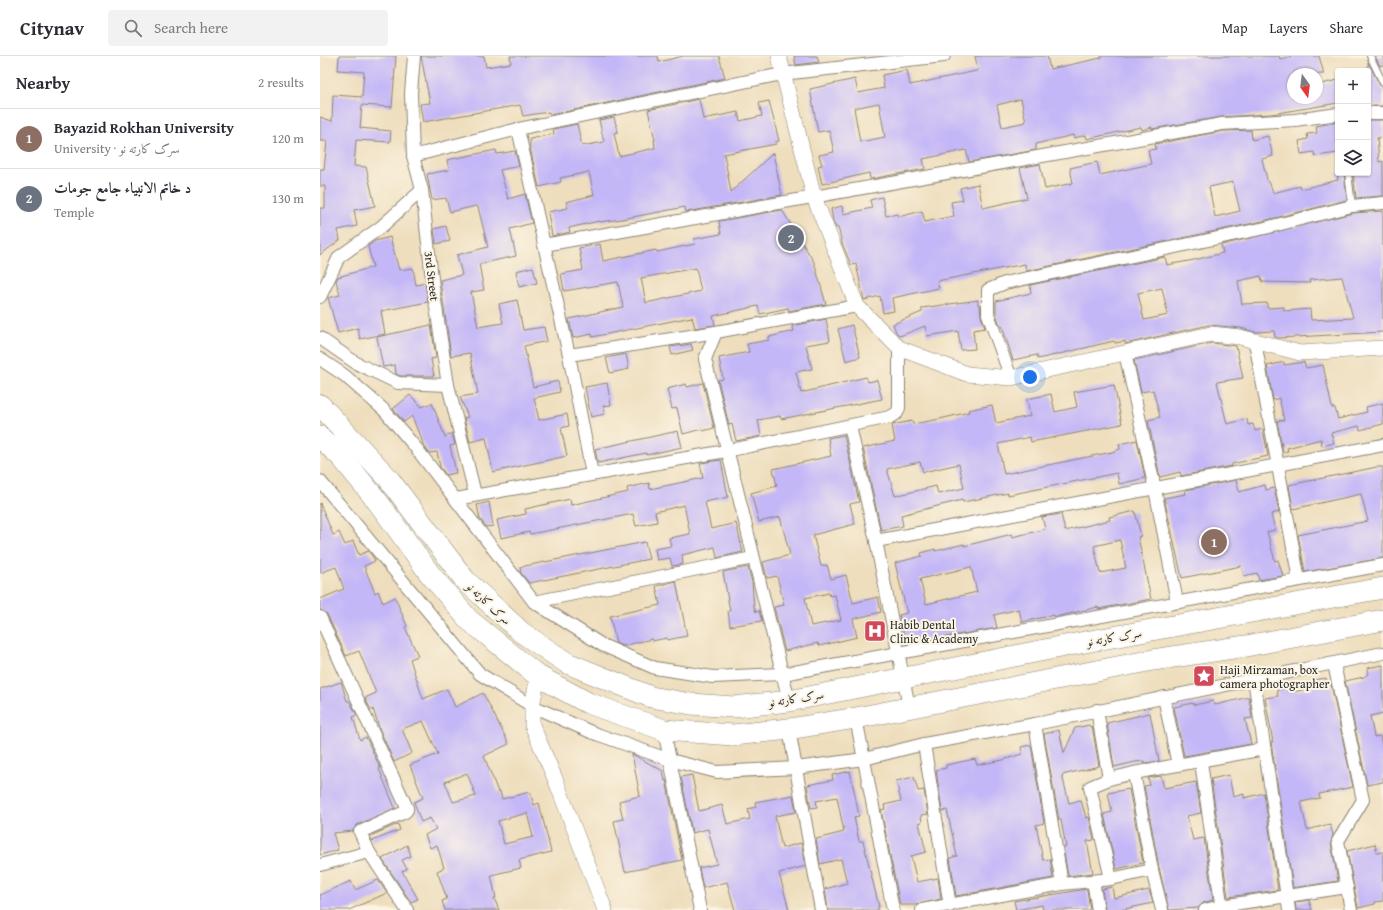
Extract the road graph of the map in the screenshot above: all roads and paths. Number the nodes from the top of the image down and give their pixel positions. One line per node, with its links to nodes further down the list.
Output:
1 (414, 56): 11 (street, 3rd Street)
2 (779, 56): 5 (street)
3 (944, 56): 5 (street)
4 (1370, 56): 6 (lane)
5 (782, 74): 10 (street); 14 (street)
6 (1383, 83)
7 (1371, 113): 8 (street)
8 (1383, 113)
9 (1335, 114): 14 (street)
10 (518, 129): 11 (street); 17 (street)
11 (413, 156): 13 (street, 3rd Street)
12 (1348, 176): 16 (lane)
13 (422, 190): 18 (street); 29 (street, 3rd Street)
14 (814, 197): 17 (street); 19 (street)
15 (1383, 203): 16 (street)
16 (1352, 206): 28 (street)
17 (544, 245): 26 (street)
18 (320, 297)
19 (857, 306): 20 (street); 23 (street)
20 (716, 332): 26 (street); 34 (street)
21 (320, 338): 29 (street)
22 (1255, 342): 24 (street); 25 (street); 35 (street)
23 (899, 348): 28 (street); 31 (street)
24 (1383, 348)
25 (1125, 353): 28 (street); 38 (street)
26 (568, 355): 36 (street)
27 (320, 359): 40 (street)
28 (1011, 378)
29 (448, 385): 39 (street, 3rd Street)
30 (320, 405): 58 (highway, سرک کارته نو)
31 (850, 426): 34 (street); 41 (street)
32 (320, 437): 54 (highway, سرک کارته نو)
33 (1383, 445): 35 (street)
34 (726, 450): 36 (street); 42 (street)
35 (1278, 464): 38 (street); 44 (street)
36 (592, 474): 39 (street)
37 (320, 481): 59 (street)
38 (1155, 489): 41 (street); 47 (street)
39 (475, 494): 40 (street)
40 (456, 499): 46 (street)
41 (876, 541): 50 (street)
42 (753, 558): 46 (street); 53 (street)
43 (1383, 565): 44 (street)
44 (1299, 580): 47 (street)
45 (1383, 588): 55 (highway, سرک کارته نو)
46 (534, 602): 53 (street)
47 (1178, 602): 50 (street)
48 (320, 617): 75 (street)
49 (1383, 620): 60 (highway, سرک کارته نو)
50 (899, 653): 53 (street); 55 (street)
51 (1383, 653): 52 (street)
52 (1334, 664): 56 (street); 81 (street)
53 (783, 674): 58 (street)
54 (538, 676): 59 (street); 65 (highway, سرک کارته نو)
55 (904, 678): 58 (highway, سرک کارته نو); 60 (street)
56 (1254, 679): 57 (street); 67 (street)
57 (1164, 697): 61 (street); 71 (street)
58 (789, 701)
59 (532, 706): 69 (street); 87 (street)
60 (909, 707): 62 (highway, سرک کارته نو)
61 (1097, 710): 63 (street); 74 (street)
62 (856, 718): 64 (highway, سرک کارته نو); 68 (street)
63 (1035, 724): 66 (street); 80 (street)
64 (789, 729): 65 (highway, سرک کارته نو); 72 (street)
65 (664, 730): 69 (street)
66 (924, 744): 68 (street); 84 (street)
67 (1264, 749): 70 (street); 82 (street)
68 (864, 759): 72 (street); 90 (street)
69 (670, 760): 72 (street); 88 (street)
70 (1201, 762): 71 (street); 85 (street)
71 (1178, 765): 73 (street)
72 (796, 768): 89 (street)
73 (1134, 773): 74 (street); 77 (street)
74 (1109, 779): 78 (street)
75 (369, 852): 76 (street); 86 (street)
76 (320, 865)
77 (1152, 870): 78 (street); 93 (street)
78 (1111, 879): 79 (street)
79 (1092, 881): 80 (street); 92 (street)
80 (1062, 884): 83 (street)
81 (1347, 887): 82 (street); 96 (street)
82 (1286, 897): 85 (street); 95 (street)
83 (972, 905): 84 (street)
84 (950, 906): 91 (street)
85 (1222, 908): 94 (street)
86 (407, 910)
87 (605, 910)
88 (700, 910)
89 (821, 910)
90 (892, 910)
91 (922, 910)
92 (1098, 910)
93 (1162, 910)
94 (1205, 910)
95 (1288, 910)
96 (1351, 910)

